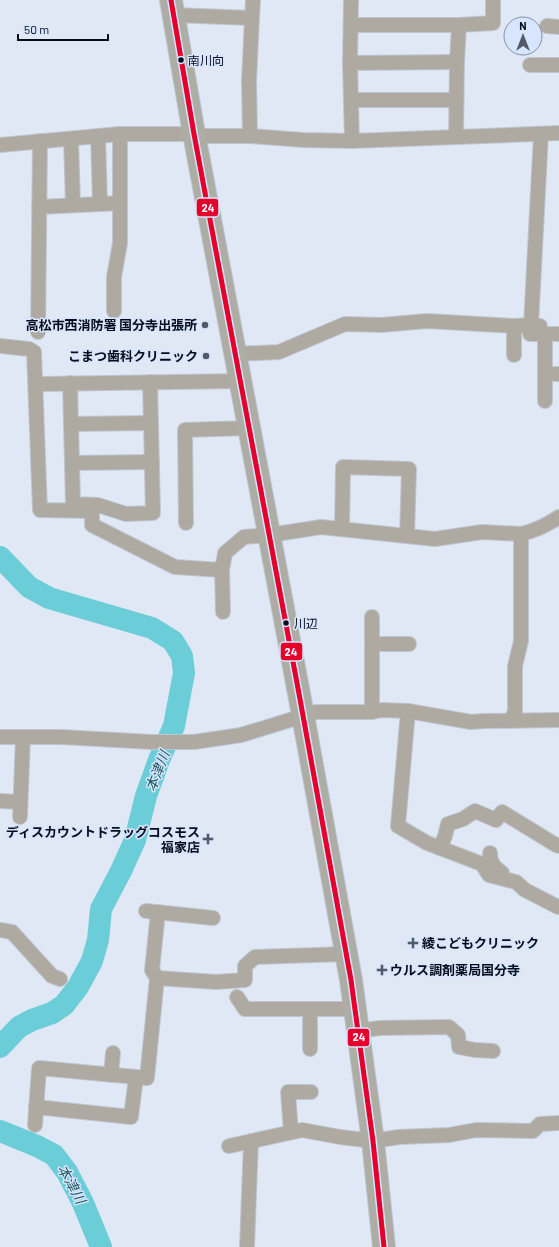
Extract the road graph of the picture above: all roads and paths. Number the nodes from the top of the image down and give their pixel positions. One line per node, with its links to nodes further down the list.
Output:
1 (253, 0): 5 (street)
2 (351, 0): 6 (street)
3 (493, 0): 7 (street)
4 (172, 8): 5 (street); 16 (main road)
5 (252, 18): 19 (street)
6 (351, 25): 7 (street); 9 (street)
7 (459, 25): 8 (street)
8 (457, 62): 9 (street); 13 (street)
9 (350, 63): 12 (street)
10 (530, 65): 11 (street)
11 (559, 65)
12 (351, 100): 13 (street); 22 (street)
13 (456, 100): 20 (street)
14 (559, 133): 17 (street)
15 (120, 134): 16 (street); 18 (street); 25 (street)
16 (194, 134): 19 (street); 37 (main road)
17 (541, 134): 20 (street); 31 (street)
18 (98, 136): 21 (street); 26 (street)
19 (250, 136): 22 (street)
20 (456, 137): 22 (street)
21 (71, 138): 23 (street); 27 (street)
22 (352, 140)
23 (40, 141): 24 (street); 28 (street)
24 (0, 145)
25 (120, 203): 26 (street); 29 (street)
26 (100, 204): 27 (street)
27 (73, 205): 28 (street)
28 (39, 207): 33 (street)
29 (114, 311)
30 (514, 326): 31 (street); 37 (street); 38 (street)
31 (531, 326): 32 (street); 34 (street)
32 (559, 326)
33 (38, 332)
34 (545, 334): 35 (street); 39 (street)
35 (559, 334)
36 (0, 346): 57 (street)
37 (236, 354): 41 (main road)
38 (514, 355)
39 (544, 374): 40 (street); 45 (street)
40 (559, 374)
41 (241, 381): 42 (street); 48 (main road)
42 (150, 382): 43 (street); 46 (street)
43 (70, 383): 44 (street); 47 (street)
44 (42, 384)
45 (545, 401)
46 (151, 423): 47 (street); 49 (street)
47 (71, 424): 50 (street)
48 (249, 428): 52 (street); 55 (main road)
49 (152, 462): 50 (street); 50 (street)
50 (72, 463)
51 (559, 517): 54 (street)
52 (186, 523)
53 (342, 528): 55 (street); 56 (street); 56 (street)
54 (521, 534): 56 (street); 66 (street)
55 (270, 535): 57 (street); 64 (main road)
56 (407, 536)
57 (222, 570): 58 (street)
58 (223, 612)
59 (372, 617): 60 (street)
60 (372, 644): 61 (street); 63 (street)
61 (409, 644)
62 (408, 711): 63 (street); 66 (street); 73 (street)
63 (372, 712): 64 (street)
64 (303, 715): 68 (street); 79 (main road)
65 (559, 720): 66 (street)
66 (511, 721)
67 (0, 737): 68 (street)
68 (23, 737): 70 (street)
69 (0, 801): 70 (street)
70 (20, 802): 71 (street)
71 (20, 817)
72 (559, 846): 73 (street)
73 (440, 848): 75 (street)
74 (490, 853): 75 (street)
75 (516, 882): 76 (street)
76 (558, 907)
77 (213, 918): 80 (street)
78 (0, 930): 81 (street)
79 (346, 954): 80 (street); 84 (main road)
80 (157, 978): 90 (street)
81 (60, 979)
82 (237, 997): 83 (street)
83 (310, 1009): 84 (street); 86 (street)
84 (355, 1010): 85 (main road)
85 (358, 1031): 87 (street); 96 (main road)
86 (310, 1049)
87 (492, 1051)
88 (113, 1053): 89 (street)
89 (110, 1075): 90 (street); 92 (street)
90 (136, 1078): 92 (street)
91 (311, 1092): 95 (street)
92 (36, 1107): 94 (street)
93 (559, 1123): 96 (street)
94 (35, 1125)
95 (291, 1132): 96 (street); 97 (street)
96 (374, 1140): 100 (main road)
97 (251, 1141): 98 (street); 99 (street)
98 (229, 1146)
99 (247, 1247)
100 (384, 1247)

